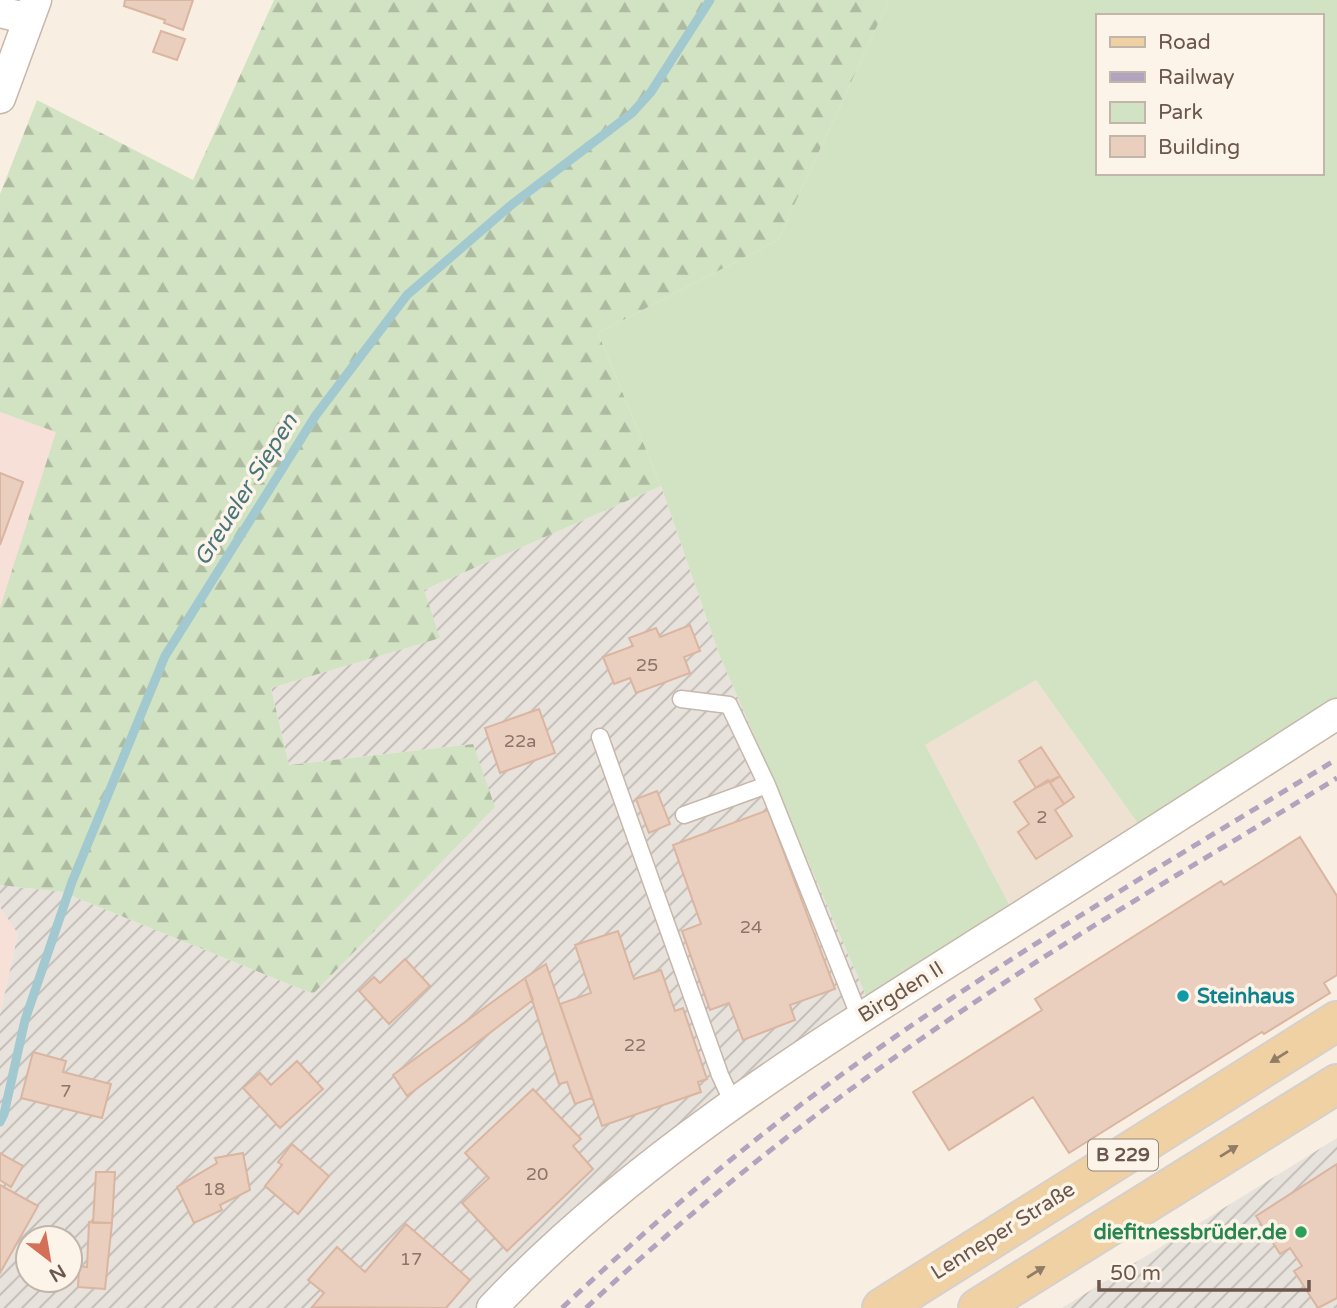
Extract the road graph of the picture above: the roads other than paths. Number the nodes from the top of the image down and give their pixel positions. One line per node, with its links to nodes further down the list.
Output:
1 (32, 9): 2 (street); 3 (street)
2 (0, 12)
3 (0, 98)
4 (681, 699): 7 (lane)
5 (1337, 714): 9 (street, Birgden II)
6 (600, 737): 12 (lane)
7 (767, 785): 8 (lane); 9 (lane)
8 (684, 814)
9 (860, 1018): 12 (street, Birgden II)
10 (1337, 1021): 13 (main road, Lenneper Straße / B 229, one-way to 13)
11 (1337, 1084): 15 (main road, B 229, one-way to 11)
12 (733, 1103): 14 (street, Birgden II)
13 (904, 1302)
14 (492, 1308)
15 (978, 1308)

